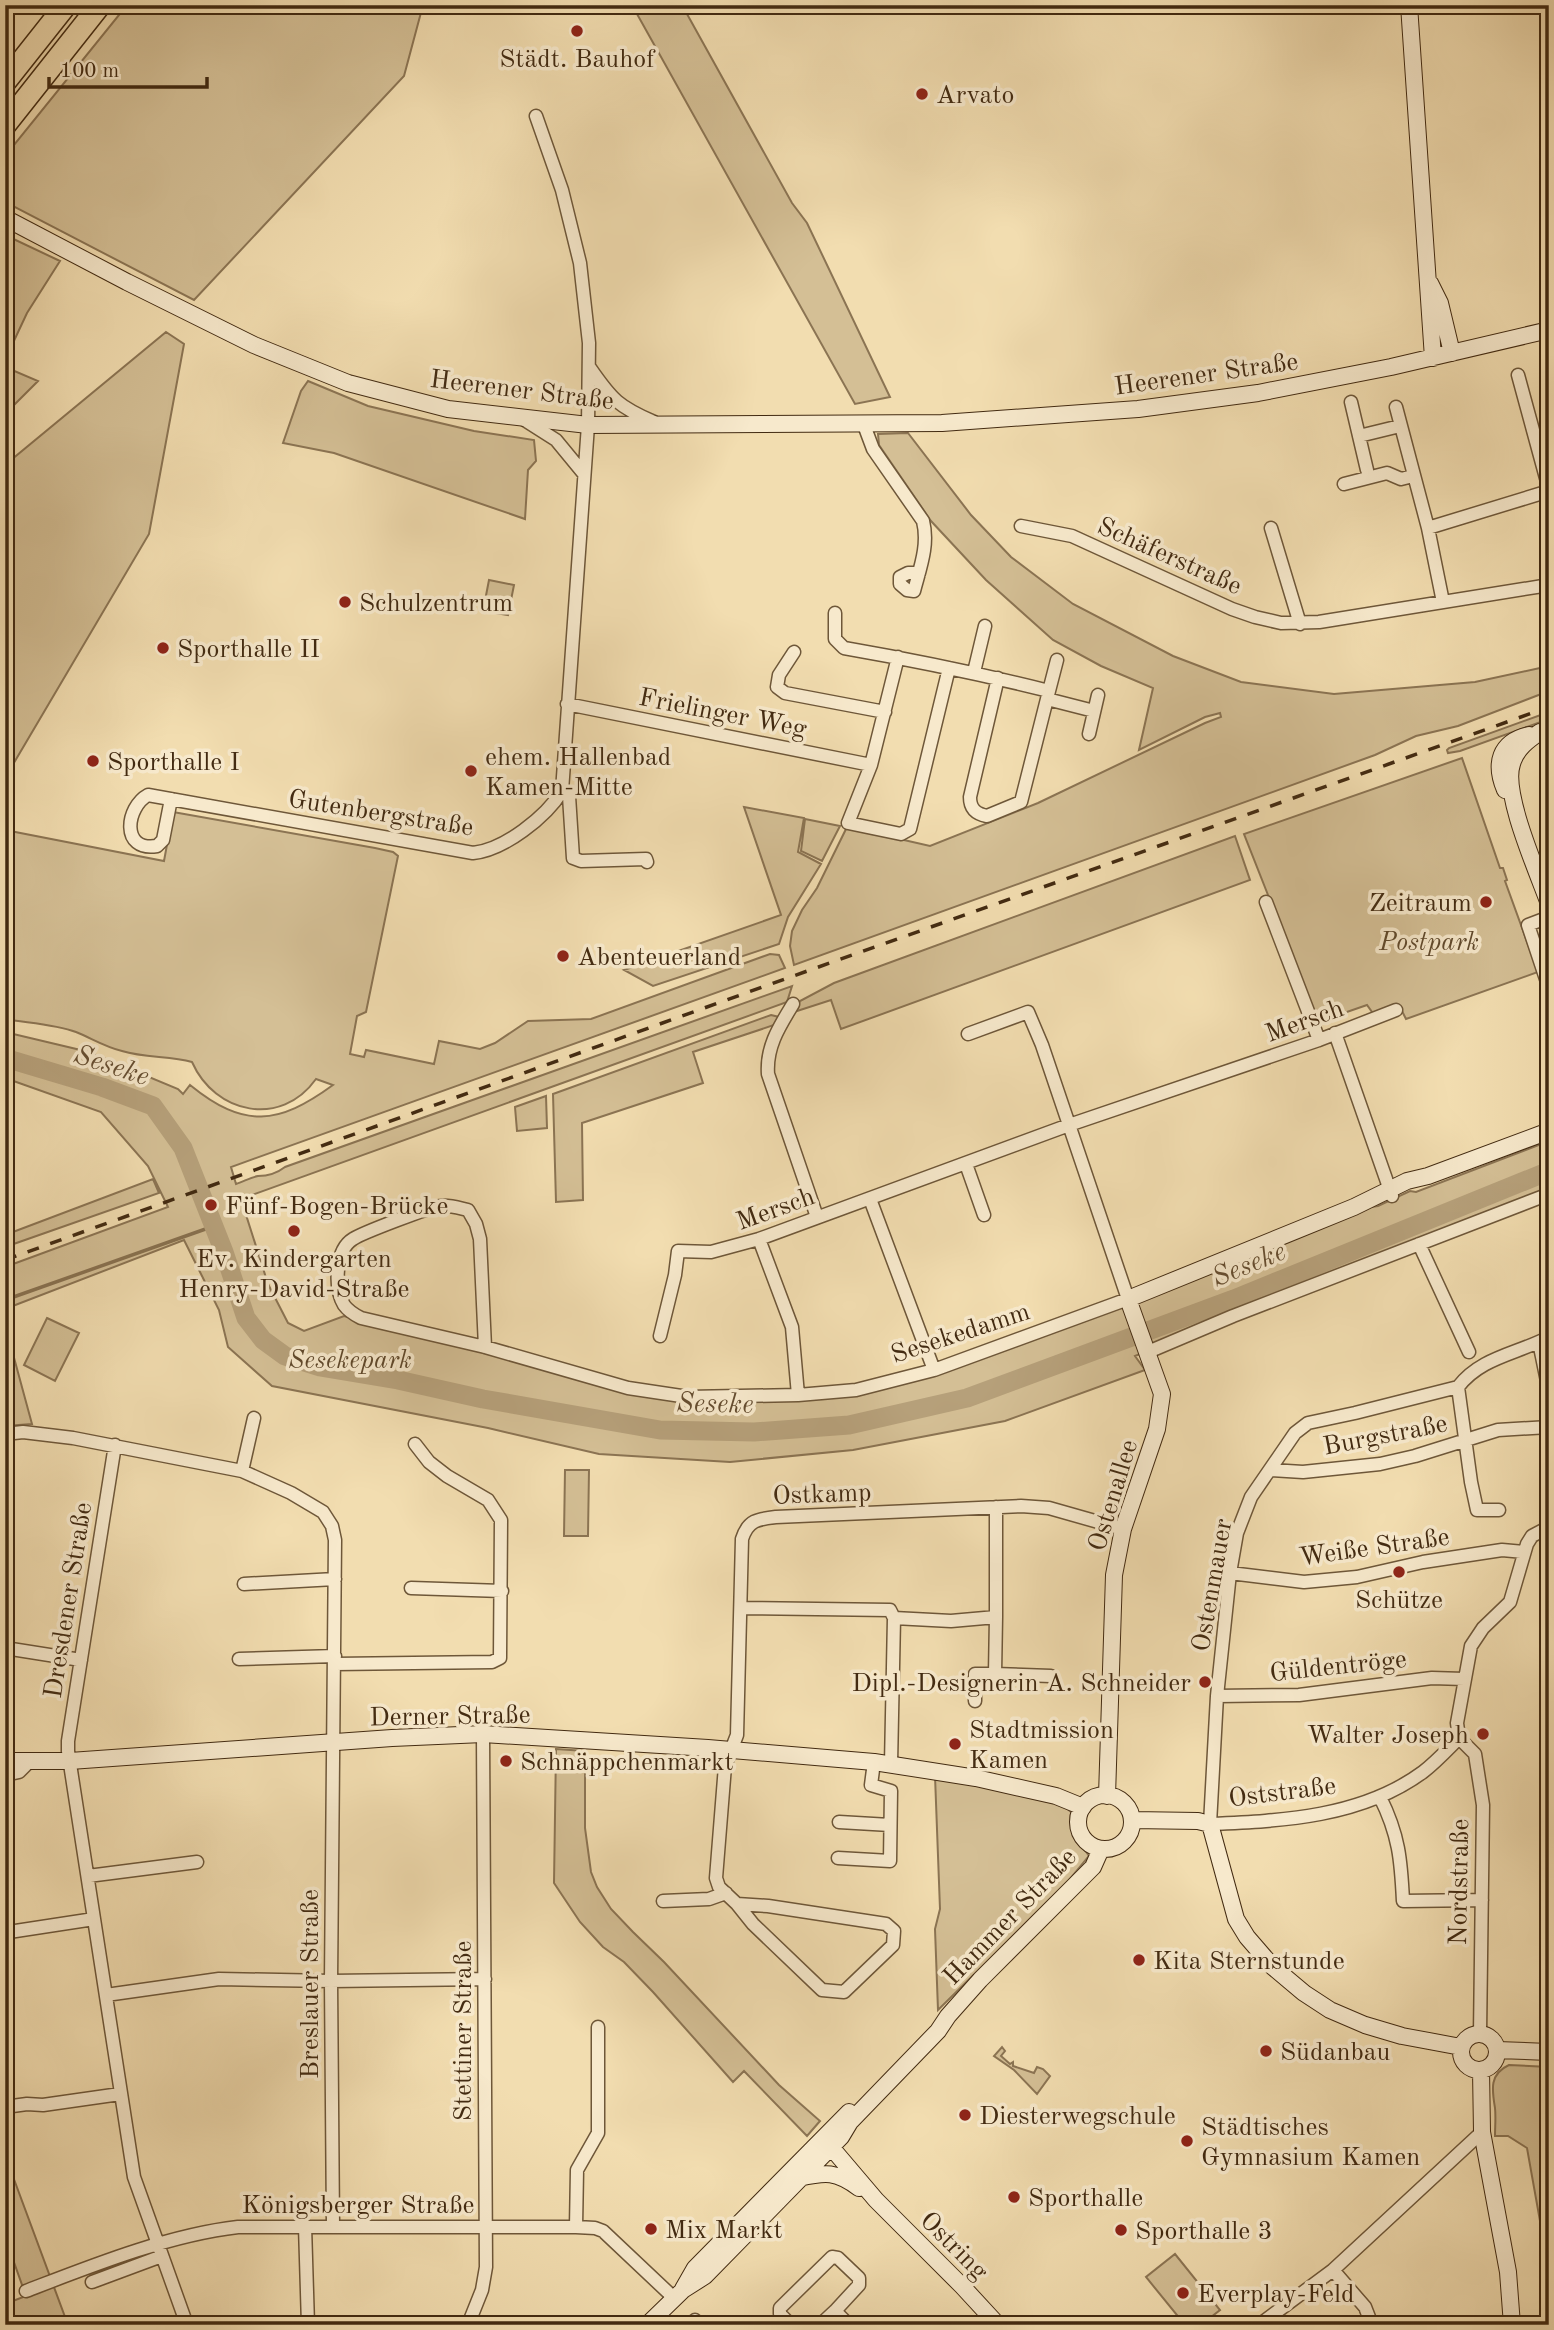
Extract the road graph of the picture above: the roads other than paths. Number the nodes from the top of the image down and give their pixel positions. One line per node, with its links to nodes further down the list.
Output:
1 (66, 5): 4 (highway)
2 (100, 5): 6 (highway)
3 (1409, 5): 8 (street)
4 (5, 82)
5 (536, 116): 12 (street)
6 (5, 125)
7 (5, 218): 16 (street, Heerener Straße)
8 (1429, 281): 10 (street); 11 (street)
9 (1549, 330): 10 (street, Heerener Straße)
10 (1452, 353): 11 (street, Heerener Straße)
11 (1433, 358): 18 (street, Heerener Straße)
12 (590, 368): 17 (street); 19 (street)
13 (1518, 375): 26 (street)
14 (1351, 402): 21 (street)
15 (1396, 407): 20 (street)
16 (523, 419): 17 (street, Heerener Straße); 23 (street)
17 (588, 425): 19 (street, Heerener Straße); 23 (street)
18 (864, 425): 19 (street, Heerener Straße); 30 (street)
19 (663, 426)
20 (1400, 426): 21 (street); 24 (street)
21 (1359, 436): 22 (street)
22 (1367, 470)
23 (584, 474): 44 (street)
24 (1413, 476): 25 (street); 29 (street)
25 (1344, 484)
26 (1549, 490): 29 (street)
27 (1021, 526): 34 (street, Schäferstraße)
28 (1271, 528): 34 (street, Schäferstraße)
29 (1427, 528): 32 (street)
30 (919, 573)
31 (1549, 584): 32 (street, Schäferstraße)
32 (1443, 602): 34 (street, Schäferstraße)
33 (835, 613): 37 (street)
34 (1300, 624)
35 (985, 626): 40 (street)
36 (794, 652): 46 (street, Frielinger Weg)
37 (898, 657): 39 (street); 46 (street)
38 (1057, 660): 42 (street)
39 (948, 667): 40 (street); 49 (street)
40 (974, 672): 41 (street)
41 (998, 678): 42 (street); 42 (street)
42 (1048, 695): 45 (street)
43 (1098, 695): 45 (street)
44 (567, 704): 49 (street, Frielinger Weg); 50 (street)
45 (1094, 711): 48 (street)
46 (885, 712): 49 (street)
47 (1545, 731): 54 (street)
48 (1089, 734)
49 (871, 765)
50 (562, 791): 51 (street, Gutenbergstraße); 52 (street)
51 (171, 799)
52 (647, 862)
53 (1266, 902): 61 (street)
54 (1549, 904)
55 (1549, 917): 56 (street)
56 (1549, 988)
57 (793, 1004): 69 (street)
58 (1396, 1010): 59 (street, Mersch)
59 (1335, 1033): 61 (street, Mersch); 65 (street)
60 (968, 1034): 62 (street)
61 (1318, 1040): 62 (street, Mersch)
62 (1069, 1125): 64 (street, Mersch); 72 (street)
63 (1549, 1131): 65 (street, Sesekedamm)
64 (966, 1164): 67 (street, Mersch); 68 (street)
65 (1390, 1193): 72 (street, Sesekedamm)
66 (1549, 1194): 71 (street)
67 (870, 1199): 69 (street, Mersch); 78 (street)
68 (984, 1215)
69 (817, 1217): 70 (street, Mersch)
70 (759, 1239): 73 (street, Mersch); 81 (street)
71 (1419, 1244): 76 (street); 77 (street)
72 (1128, 1299): 76 (street, Ostenallee); 78 (street, Sesekedamm)
73 (660, 1336)
74 (1544, 1340): 79 (street, Ostenmauer); 80 (street)
75 (485, 1347): 75 (street, Sesekedamm); 81 (street, Sesekedamm)
76 (1146, 1347): 93 (street, Ostenallee)
77 (1469, 1352)
78 (934, 1370): 81 (street, Sesekedamm)
79 (1458, 1387): 85 (street); 88 (street, Ostenmauer)
80 (1549, 1391)
81 (798, 1395)
82 (254, 1418): 89 (street)
83 (1549, 1427): 85 (street, Burgstraße)
84 (5, 1434): 87 (street, Breslauer Straße)
85 (1466, 1441): 88 (street, Burgstraße); 91 (street)
86 (415, 1444): 99 (street)
87 (115, 1445): 89 (street, Breslauer Straße); 105 (street, Dresdener Straße)
88 (1270, 1470): 95 (street, Ostenmauer)
89 (242, 1471): 96 (street, Breslauer Straße)
90 (996, 1507): 93 (street, Ostkamp); 100 (street, Ostkamp); 102 (street)
91 (1499, 1510)
92 (1549, 1527): 94 (street)
93 (1123, 1529): 122 (street, Ostenallee)
94 (1524, 1552): 95 (street, Weiße Straße); 109 (street)
95 (1230, 1573): 110 (street, Ostenmauer)
96 (335, 1579): 97 (street); 106 (street, Breslauer Straße)
97 (244, 1584)
98 (411, 1588): 99 (street)
99 (502, 1591): 106 (street)
100 (741, 1608): 101 (street); 115 (street, Ostkamp)
101 (894, 1618): 102 (street); 120 (street)
102 (996, 1618): 107 (street)
103 (5, 1648): 105 (street)
104 (239, 1659): 106 (street)
105 (81, 1660): 117 (street, Dresdener Straße)
106 (335, 1660): 114 (street, Breslauer Straße)
107 (995, 1674): 108 (street); 111 (street)
108 (1051, 1676)
109 (1464, 1679): 110 (street, Güldentröge); 113 (street)
110 (1217, 1696): 127 (street, Ostenmauer)
111 (975, 1701)
112 (483, 1734): 114 (street, Derner Straße); 115 (street, Derner Straße); 139 (street, Stettiner Straße)
113 (1459, 1738): 123 (street, Oststraße); 134 (street, Nordstraße)
114 (334, 1743): 117 (street, Derner Straße); 140 (street, Breslauer Straße)
115 (732, 1750): 118 (street, Derner Straße); 133 (street, Ostkamp)
116 (5, 1761): 119 (street, Derner Straße)
117 (70, 1761): 119 (street, Derner Straße); 132 (street, Dresdener Straße)
118 (874, 1762): 120 (street, Derner Straße); 128 (street)
119 (28, 1763): 121 (street, Derner Straße)
120 (891, 1764): 124 (street, Derner Straße)
121 (5, 1775)
122 (1107, 1796): 124 (street); 125 (street)
123 (1381, 1797): 127 (street, Oststraße); 134 (street)
124 (1083, 1807): 129 (street, Hammer Straße)
125 (1132, 1820): 127 (street, Oststraße); 129 (street, Hammer Straße)
126 (839, 1822): 128 (street)
127 (1210, 1824): 144 (street)
128 (890, 1825): 130 (street)
129 (1101, 1849): 151 (street, Hammer Straße)
130 (838, 1858)
131 (197, 1862): 132 (street)
132 (88, 1876): 137 (street, Dresdener Straße)
133 (726, 1893): 135 (street); 136 (street)
134 (1482, 1900): 143 (street, Nordstraße)
135 (663, 1901)
136 (737, 1904): 136 (street)
137 (94, 1919): 138 (street); 141 (street, Dresdener Straße)
138 (9, 1932)
139 (485, 1979): 140 (street); 157 (street, Stettiner Straße)
140 (331, 1981): 141 (street); 156 (street, Breslauer Straße)
141 (106, 1995): 148 (street, Dresdener Straße)
142 (598, 2027): 158 (street)
143 (1480, 2034): 144 (street); 145 (street)
144 (1461, 2047): 147 (street)
145 (1497, 2050): 146 (street); 147 (street)
146 (1549, 2052)
147 (1481, 2070): 150 (street)
148 (120, 2094): 149 (street); 159 (street, Dresdener Straße)
149 (5, 2107)
150 (1482, 2132): 160 (street); 175 (street)
151 (823, 2146): 152 (street, Ostring); 153 (street, Hammer Straße); 154 (street, Ostring); 163 (street, Hammer Straße)
152 (843, 2176): 153 (street); 154 (street, Ostring)
153 (799, 2178): 163 (street, Hammer Straße)
154 (876, 2200): 172 (street, Ostring)
155 (306, 2226): 156 (street, Königsberger Straße); 159 (street, Königsberger Straße); 166 (street)
156 (333, 2226): 157 (street, Königsberger Straße)
157 (486, 2226): 158 (street, Königsberger Straße); 167 (street, Stettiner Straße)
158 (576, 2227): 163 (street, Königsberger Straße)
159 (160, 2250): 161 (street); 162 (street, Königsberger Straße); 165 (street, Dresdener Straße)
160 (1333, 2270): 173 (street); 174 (street)
161 (92, 2282)
162 (26, 2291)
163 (678, 2294): 168 (street, Hammer Straße)
164 (835, 2311): 169 (street); 170 (street); 171 (street)
165 (187, 2325)
166 (308, 2325)
167 (468, 2325)
168 (647, 2325)
169 (791, 2325)
170 (820, 2325)
171 (849, 2325)
172 (998, 2325)
173 (1259, 2325)
174 (1373, 2325)
175 (1512, 2325)

